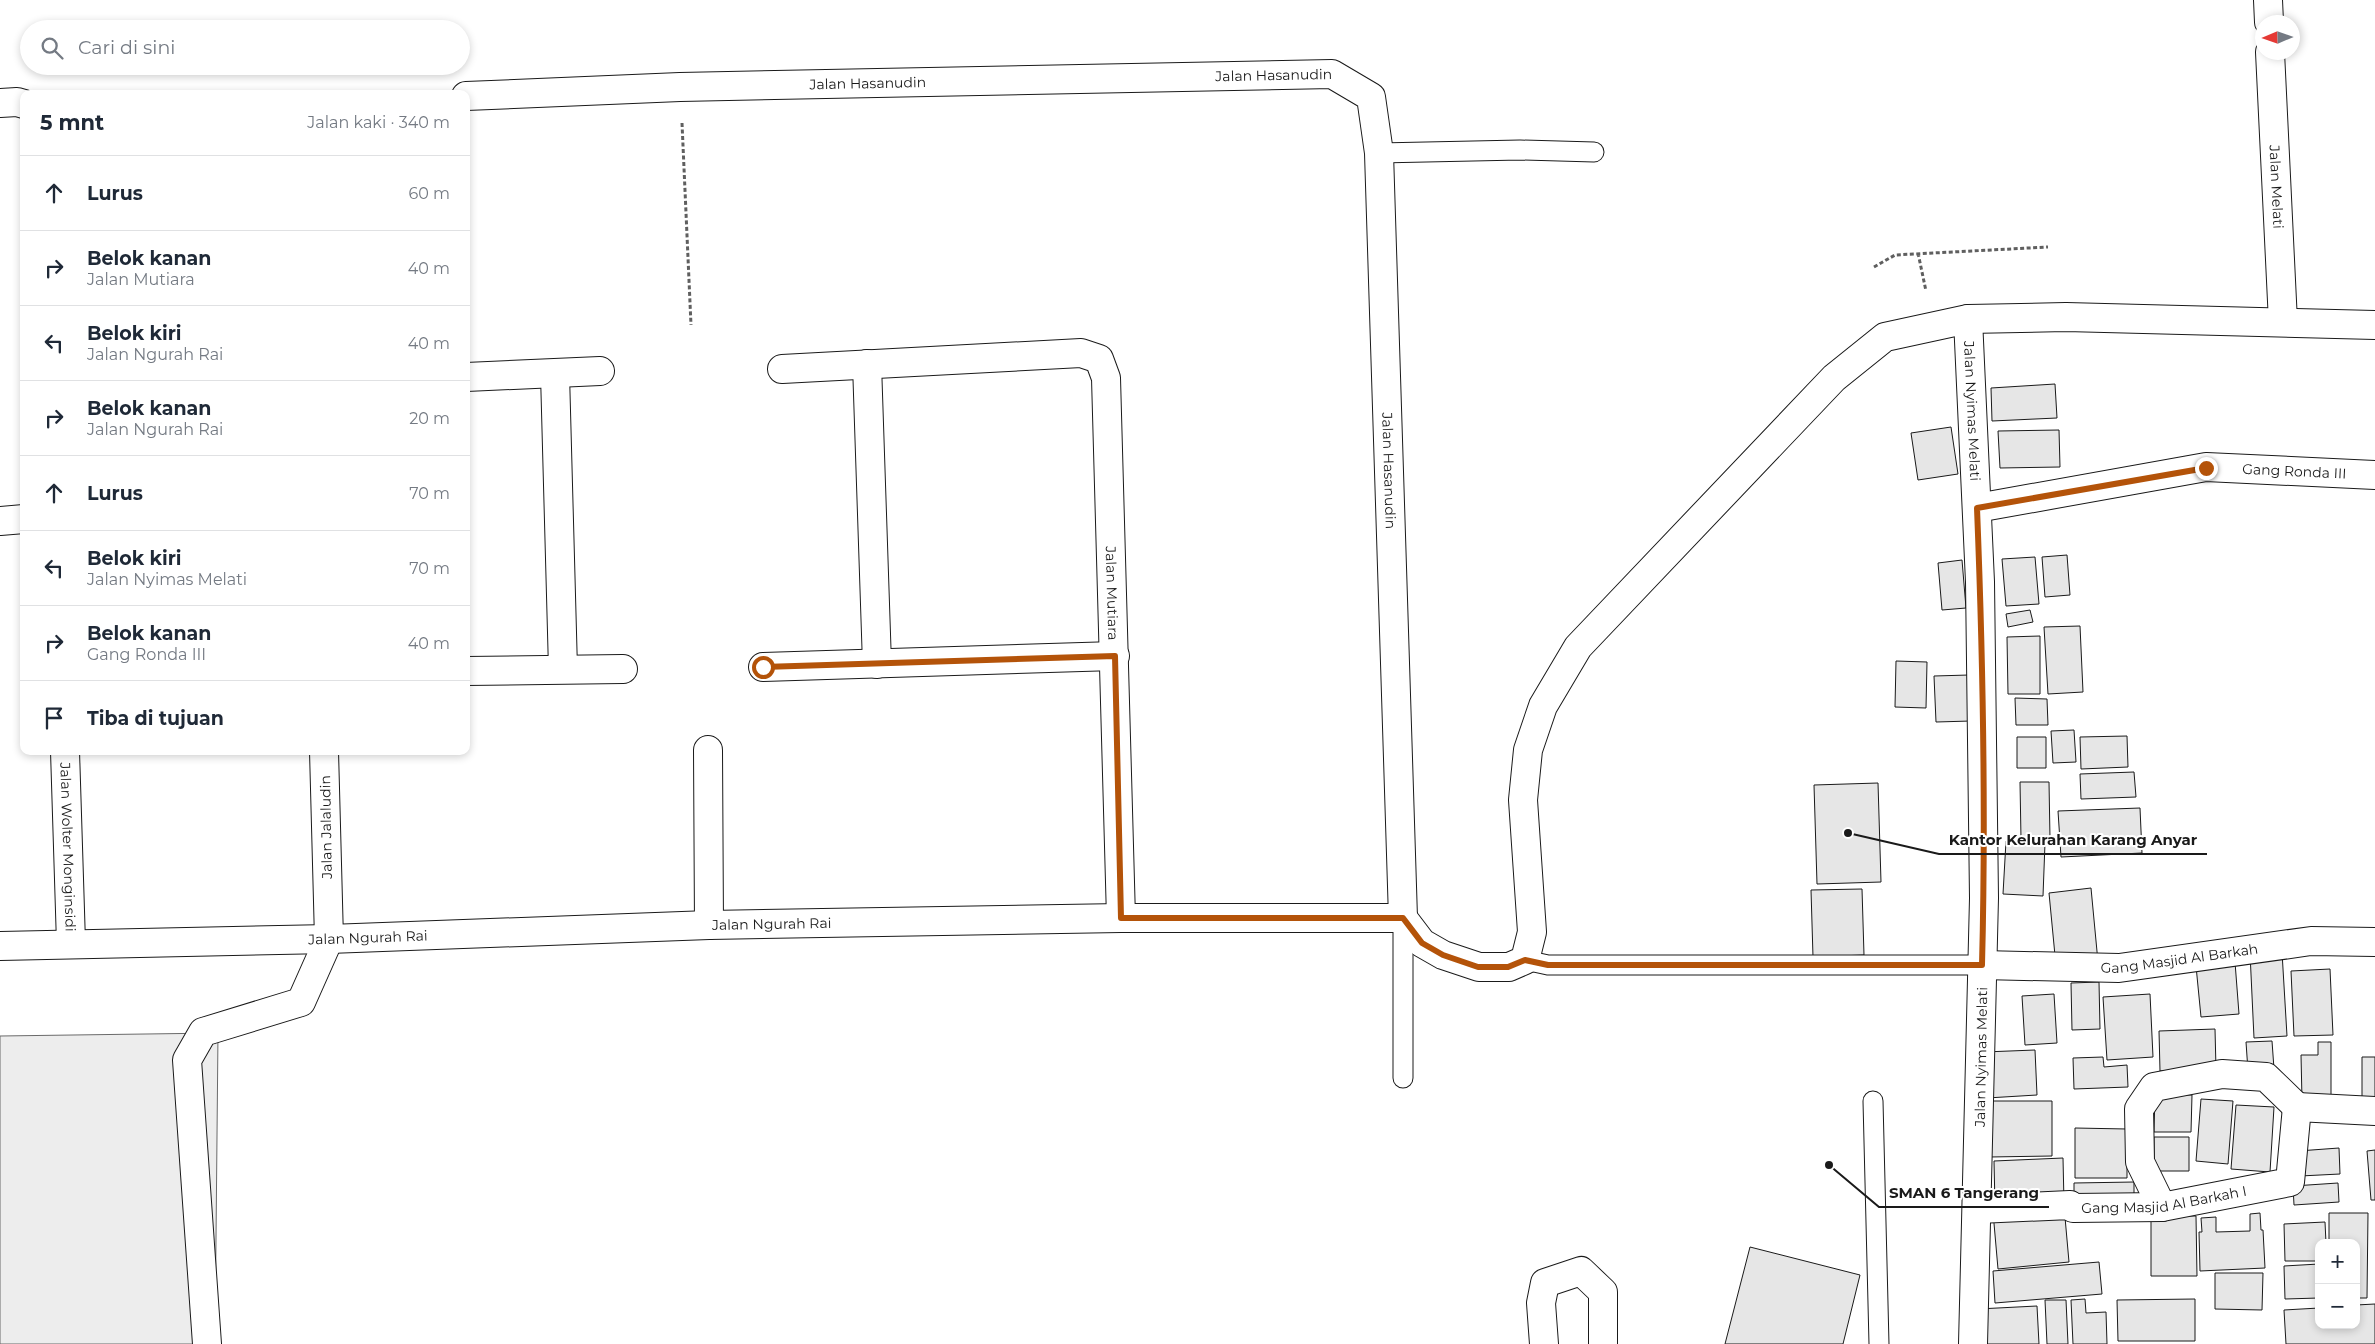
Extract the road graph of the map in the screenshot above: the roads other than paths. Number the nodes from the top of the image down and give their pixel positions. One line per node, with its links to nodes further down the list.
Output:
1 (2268, 0): 2 (street)
2 (2269, 15)
3 (2270, 60): 10 (street, Jalan Melati)
4 (470, 96): 8 (street, Jalan Hasanudin)
5 (0, 103): 6 (street)
6 (20, 103)
7 (1594, 152): 8 (lane)
8 (1379, 153): 31 (street, Jalan Hasanudin)
9 (1968, 319): 10 (street); 18 (street, Jalan Nyimas Melati); 37 (street)
10 (2283, 322): 11 (street)
11 (2375, 325)
12 (866, 364): 13 (street); 21 (street, Jalan Mutiara); 22 (street)
13 (782, 368)
14 (600, 371): 15 (street)
15 (555, 374): 16 (street); 24 (street)
16 (470, 377)
17 (2375, 474): 18 (street, Gang Ronda III)
18 (1977, 508): 38 (street, Jalan Nyimas Melati)
19 (20, 519): 20 (street)
20 (0, 521)
21 (1115, 656): 22 (street); 30 (street, Jalan Mutiara)
22 (877, 664): 23 (street)
23 (763, 667)
24 (563, 669): 25 (street); 26 (street)
25 (623, 669)
26 (470, 671)
27 (708, 750): 32 (street)
28 (64, 755): 35 (street, Jalan Wolter Monginsidi)
29 (324, 755): 33 (street, Jalan Jalaludin)
30 (1121, 918): 31 (street, Jalan Ngurah Rai); 32 (street, Jalan Ngurah Rai)
31 (1403, 918): 37 (street); 39 (lane)
32 (709, 925): 33 (street, Jalan Ngurah Rai)
33 (328, 939): 35 (street, Jalan Ngurah Rai); 45 (street)
34 (2375, 942): 38 (street, Gang Masjid Al Barkah)
35 (71, 943): 36 (street, Jalan Ngurah Rai)
36 (0, 946)
37 (1525, 960): 38 (lane)
38 (1982, 965): 44 (street, Jalan Nyimas Melati)
39 (1403, 1078)
40 (1873, 1100): 48 (lane)
41 (2297, 1107): 42 (street); 43 (street, Gang Masjid Al Barkah I); 43 (street)
42 (2375, 1111)
43 (2162, 1207): 44 (street, Gang Masjid Al Barkah I)
44 (1978, 1209): 49 (street, Jalan Nyimas Melati)
45 (207, 1344)
46 (1544, 1344): 47 (street)
47 (1603, 1344)
48 (1879, 1344)
49 (1973, 1344)

